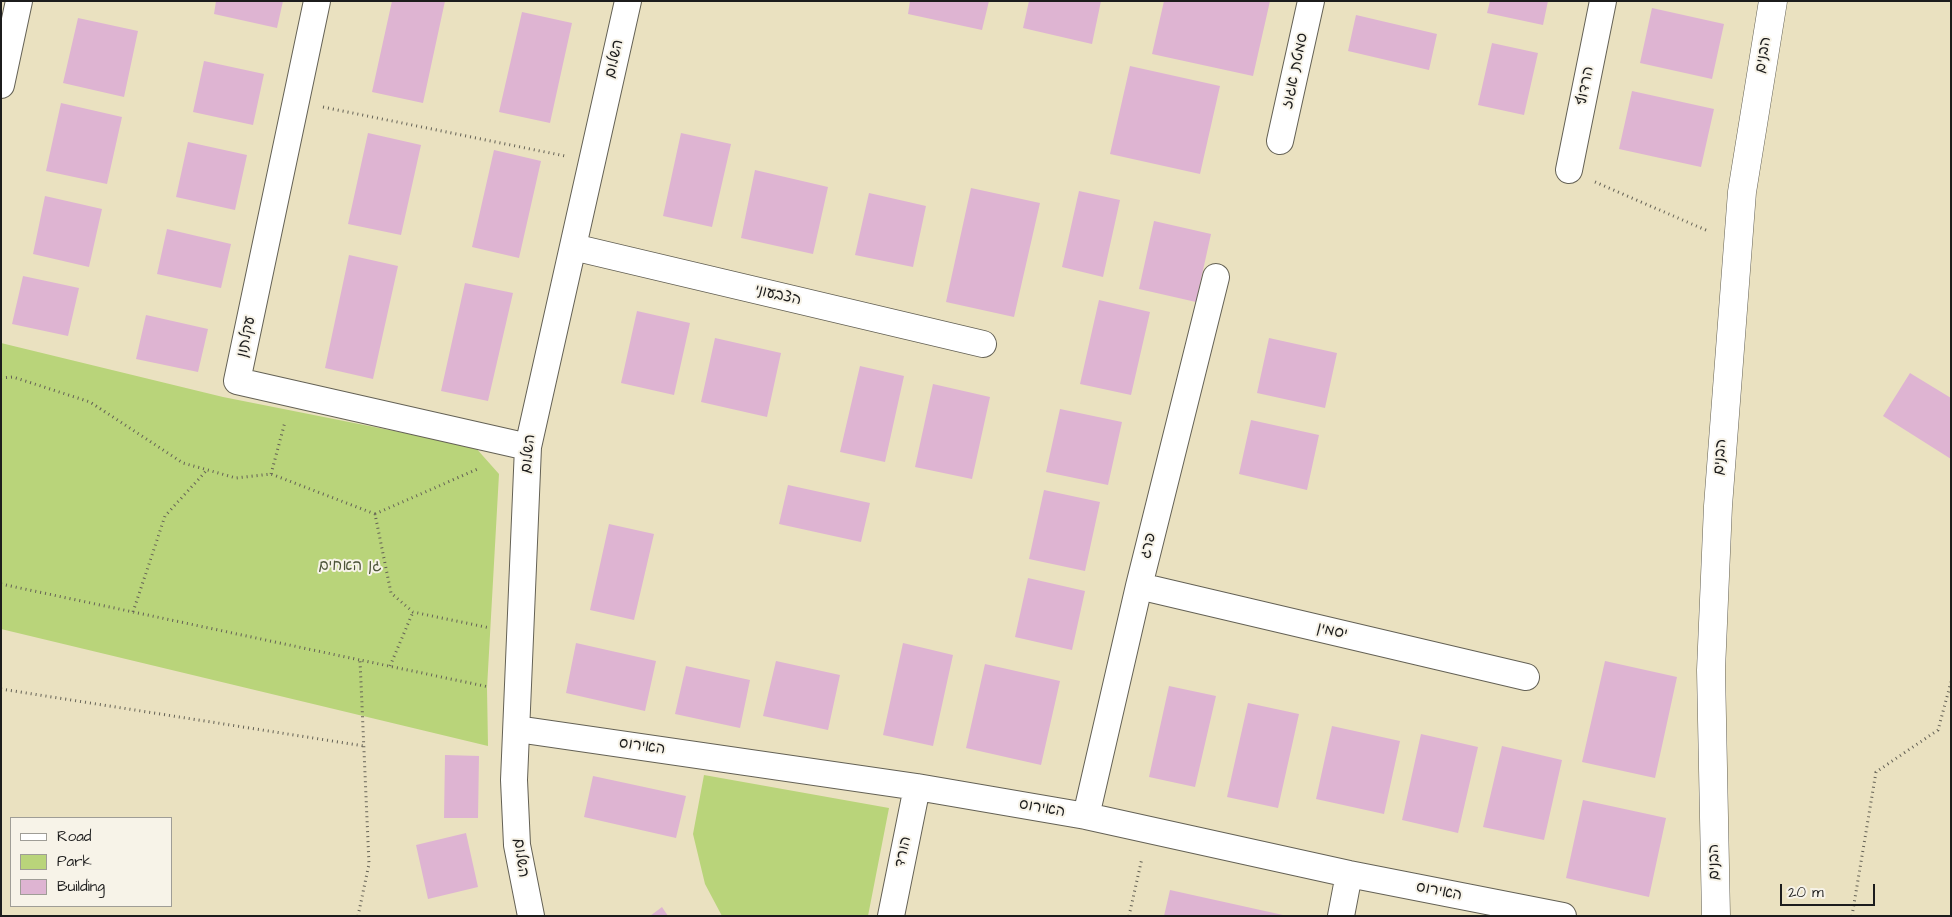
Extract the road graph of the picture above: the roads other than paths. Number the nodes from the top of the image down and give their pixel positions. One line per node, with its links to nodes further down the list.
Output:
1 (19, 1): 7 (street)
2 (317, 1): 13 (street, עקלתון)
3 (628, 1): 10 (street, השלום)
4 (1311, 1): 8 (street, סמטת אגוז)
5 (1603, 1): 9 (street, הרדוף)
6 (1773, 1): 24 (street, הבנים)
7 (1, 85)
8 (1280, 140)
9 (1569, 170)
10 (573, 247): 12 (street, הצבעוני); 13 (street, השלום)
11 (1216, 276): 14 (street, פרג)
12 (983, 344)
13 (528, 446): 16 (street, השלום)
14 (1139, 586): 15 (street, יסמין); 18 (street, פרג)
15 (1526, 677)
16 (517, 729): 17 (street, האירוס); 20 (street, השלום)
17 (917, 788): 18 (street, האירוס); 21 (street, הורד)
18 (1086, 816): 19 (street, האירוס)
19 (1348, 874): 22 (street); 23 (street, האירוס)
20 (531, 916)
21 (891, 916)
22 (1341, 916)
23 (1563, 916)
24 (1716, 916)

